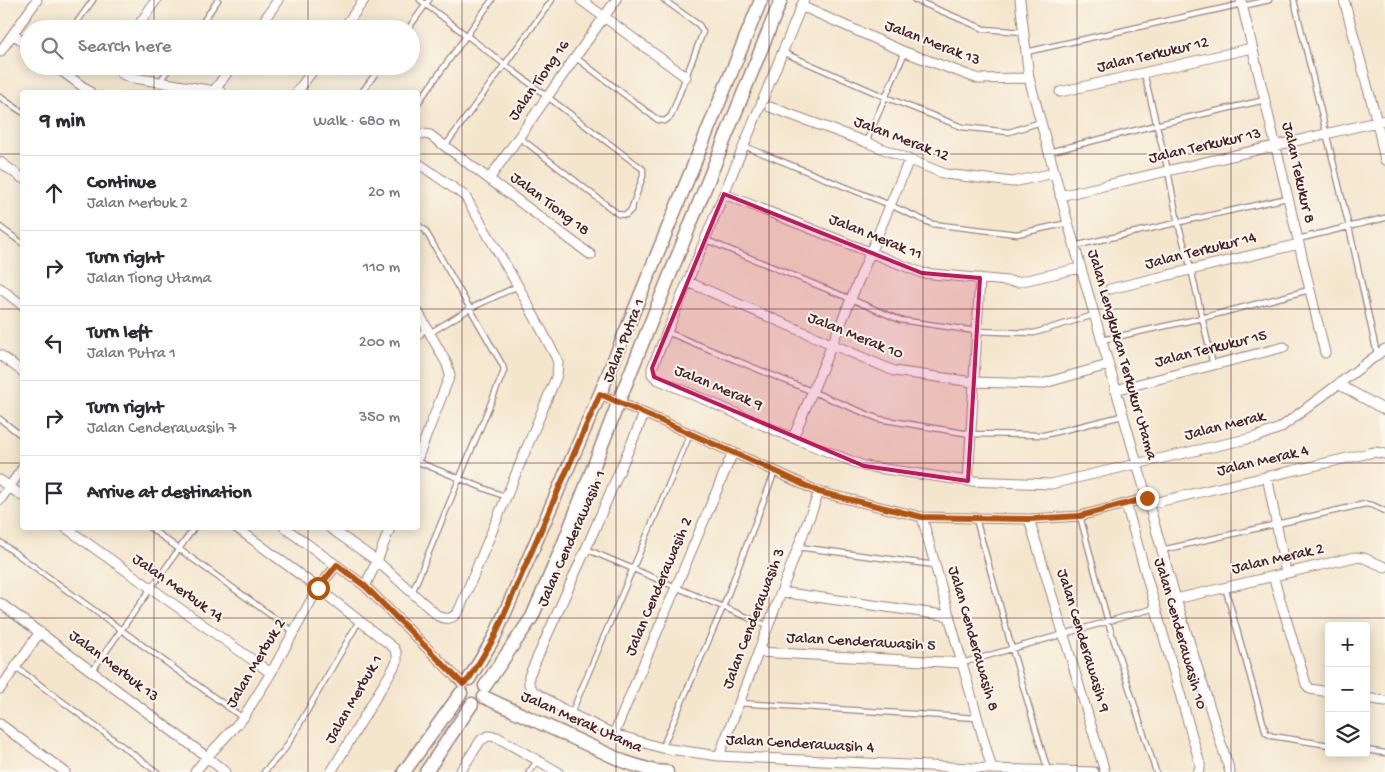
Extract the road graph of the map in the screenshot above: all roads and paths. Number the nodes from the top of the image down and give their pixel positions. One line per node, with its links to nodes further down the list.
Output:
1 (38, 0): 24 (street)
2 (93, 0): 25 (lane)
3 (156, 0): 26 (street)
4 (218, 0): 27 (lane)
5 (278, 0): 28 (street)
6 (364, 0): 29 (street)
7 (420, 0): 20 (lane)
8 (492, 0): 34 (lane)
9 (552, 0): 42 (lane)
10 (580, 0): 23 (street)
11 (616, 0): 23 (street, Jalan Tiong 16)
12 (664, 0): 50 (lane)
13 (761, 0): 132 (main road, Jalan Putra 1)
14 (781, 0): 133 (main road, Jalan Putra 1)
15 (915, 0): 32 (lane)
16 (1020, 0): 32 (street, Jalan Lengkukan Terkukur Utama)
17 (1269, 0): 22 (lane)
18 (1294, 0): 70 (lane)
19 (1344, 0): 66 (street)
20 (427, 2): 30 (lane); 34 (lane)
21 (802, 3): 38 (street, Jalan Merak 9); 39 (street, Jalan Merak 13)
22 (1242, 3): 36 (street, Jalan Tekukur 8); 40 (lane)
23 (604, 17): 41 (street, Jalan Tiong 16); 50 (street)
24 (23, 20)
25 (79, 20)
26 (142, 20)
27 (204, 20)
28 (264, 20)
29 (350, 20)
30 (414, 20)
31 (20, 24): 33 (street)
32 (1024, 32): 40 (street, Jalan Lengkukan Terkukur Utama)
33 (13, 34): 35 (street); 37 (street)
34 (466, 36): 42 (lane); 62 (lane)
35 (20, 39)
36 (1252, 48): 43 (street, Jalan Terkukur 12); 63 (street, Jalan Tekukur 8)
37 (0, 52)
38 (782, 52): 61 (lane); 74 (street, Jalan Merak 9)
39 (904, 52): 51 (street, Jalan Merak 13); 61 (lane)
40 (1026, 52): 51 (street, Jalan Lengkukan Terkukur Utama)
41 (575, 57): 50 (lane); 60 (street, Jalan Tiong 16)
42 (506, 65): 60 (lane); 73 (lane)
43 (1144, 73): 58 (street, Jalan Terkukur 12); 68 (lane)
44 (67, 75): 53 (street)
45 (124, 75): 52 (street)
46 (165, 75): 52 (lane)
47 (227, 75): 55 (street)
48 (309, 75): 56 (street)
49 (374, 75): 57 (lane)
50 (686, 77)
51 (1029, 78): 67 (street, Jalan Lengkukan Terkukur Utama)
52 (160, 82): 54 (street)
53 (87, 90)
54 (206, 90)
55 (218, 90)
56 (298, 90)
57 (363, 90)
58 (1060, 92)
59 (0, 97): 65 (lane)
60 (547, 97): 71 (street, Jalan Tiong 16); 71 (lane)
61 (885, 97): 67 (lane); 72 (lane)
62 (420, 100)
63 (1265, 100): 68 (lane); 75 (street, Jalan Tekukur 8)
64 (770, 107): 72 (street, Jalan Merak 12)
65 (20, 111)
66 (1381, 121): 70 (street, Jalan Terkukur 13); 78 (street)
67 (1041, 122): 76 (street, Jalan Lengkukan Terkukur Utama)
68 (1156, 125): 76 (lane); 81 (lane)
69 (420, 133): 73 (street, Jalan Tiong 18)
70 (1326, 134): 75 (street, Jalan Terkukur 13); 93 (lane)
71 (519, 136): 84 (street, Jalan Tiong 16)
72 (866, 142): 77 (street, Jalan Merak 12)
73 (446, 146): 84 (street, Jalan Tiong 18)
74 (744, 146): 85 (street, Jalan Merak 9); 88 (lane)
75 (1276, 146): 81 (street, Jalan Terkukur 13); 87 (street, Jalan Tekukur 8)
76 (1049, 152): 82 (street, Jalan Lengkukan Terkukur Utama)
77 (909, 160): 82 (street, Jalan Merak 12); 88 (street)
78 (1385, 160)
79 (0, 162): 83 (street)
80 (420, 164): 105 (street)
81 (1168, 171): 86 (street, Jalan Terkukur 13); 90 (lane)
82 (1054, 173): 86 (street, Jalan Lengkukan Terkukur Utama)
83 (20, 177)
84 (489, 179): 100 (street, Jalan Tiong 18)
85 (724, 194): 95 (street, Jalan Merak 9); 99 (street, Jalan Merak 11)
86 (1060, 196): 91 (street, Jalan Lengkukan Terkukur Utama)
87 (1288, 198): 90 (lane); 96 (street, Jalan Tekukur 8)
88 (890, 205): 91 (lane); 99 (street)
89 (1385, 218): 93 (lane)
90 (1178, 222): 98 (lane); 102 (lane)
91 (1068, 224): 98 (street, Jalan Lengkukan Terkukur Utama)
92 (420, 226): 111 (lane)
93 (1349, 226): 96 (lane); 122 (lane)
94 (0, 227): 97 (lane)
95 (706, 240): 104 (street, Jalan Merak 9); 109 (lane)
96 (1298, 241): 102 (street, Jalan Terkukur 14); 108 (street, Jalan Tekukur 8)
97 (20, 242)
98 (1074, 246): 101 (street, Jalan Lengkukan Terkukur Utama)
99 (870, 252): 103 (street, Jalan Merak 11); 109 (street)
100 (591, 255)
101 (1080, 268): 103 (street, Jalan Merak 11); 112 (street, Jalan Lengkukan Terkukur Utama)
102 (1191, 269): 107 (street, Jalan Terkukur 14); 114 (lane)
103 (980, 278): 116 (street)
104 (688, 282): 117 (street, Jalan Merak 9); 120 (street, Jalan Merak 10)
105 (518, 286): 111 (lane); 156 (street)
106 (0, 288): 110 (street)
107 (1110, 289)
108 (1309, 290): 114 (lane); 123 (street, Jalan Tekukur 8)
109 (851, 299): 116 (lane); 120 (street)
110 (20, 303)
111 (471, 308): 115 (lane); 150 (lane)
112 (1094, 315): 116 (lane); 119 (street, Jalan Lengkukan Terkukur Utama)
113 (420, 316): 115 (street)
114 (1202, 318): 119 (lane); 126 (lane)
115 (428, 330): 118 (lane); 142 (street)
116 (976, 331): 128 (street)
117 (667, 332): 131 (lane); 141 (street, Jalan Merak 9)
118 (420, 336)
119 (1101, 340): 125 (street, Jalan Lengkukan Terkukur Utama)
120 (832, 345): 128 (street, Jalan Merak 10); 131 (street)
121 (1284, 347): 126 (street, Jalan Terkukur 15)
122 (1382, 352): 129 (street, Jalan Merak)
123 (1324, 353)
124 (0, 355): 127 (street)
125 (1108, 365): 128 (street, Jalan Merak 10); 130 (street, Jalan Lengkukan Terkukur Utama)
126 (1213, 365): 130 (street, Jalan Terkukur 15)
127 (20, 370)
128 (973, 382): 140 (street)
129 (1338, 384): 134 (street); 146 (street, Jalan Merak)
130 (1115, 390): 136 (street, Jalan Lengkukan Terkukur Utama)
131 (812, 391): 140 (lane); 141 (street)
132 (600, 394): 133 (street, Jalan Merak 4); 211 (main road, Jalan Putra 1)
133 (618, 401): 135 (street, Jalan Merak 4); 214 (main road, Jalan Putra 1)
134 (1385, 410)
135 (644, 414): 139 (street, Jalan Merak 4); 176 (street, Jalan Cenderawasih 1)
136 (1122, 416): 140 (lane); 146 (street, Jalan Lengkukan Terkukur Utama)
137 (0, 419): 138 (lane)
138 (20, 434)
139 (690, 434): 143 (street, Jalan Merak 4); 182 (lane)
140 (970, 434): 152 (street)
141 (793, 438): 152 (street, Jalan Merak 9)
142 (420, 452)
143 (732, 452): 147 (street, Jalan Merak 4); 186 (street, Jalan Cenderawasih 2)
144 (1385, 454): 149 (street, Jalan Merak 4)
145 (420, 463): 150 (lane)
146 (1136, 464): 152 (street, Jalan Merak 9); 158 (street, Jalan Lengkukan Terkukur Utama)
147 (775, 471): 154 (street, Jalan Merak 4); 194 (lane)
148 (20, 472): 153 (street)
149 (1267, 476): 158 (street, Jalan Merak 4); 165 (street)
150 (460, 479): 156 (lane); 191 (lane)
151 (0, 480): 153 (street)
152 (968, 481)
153 (9, 487): 155 (street); 157 (street)
154 (819, 492): 162 (street, Jalan Merak 4); 174 (street, Jalan Cenderawasih 3)
155 (20, 495)
156 (507, 497): 191 (street)
157 (0, 500)
158 (1148, 501): 159 (street, Jalan Merak 4); 177 (street, Jalan Lengkukan Terkukur Utama)
159 (1126, 504): 161 (street, Jalan Merak 4); 195 (street, Jalan Cenderawasih 10)
160 (1385, 511): 165 (lane)
161 (1080, 516): 164 (street, Jalan Merak 4); 198 (lane)
162 (922, 517): 163 (street, Jalan Merak 4); 180 (street, Jalan Cenderawasih 8)
163 (976, 518): 164 (street, Jalan Merak 4); 204 (lane)
164 (1029, 519): 203 (street, Jalan Cenderawasih 9)
165 (1277, 525): 177 (lane); 183 (street)
166 (69, 530): 189 (street, Jalan Merbuk 14)
167 (153, 530): 175 (lane)
168 (192, 530): 175 (lane)
169 (240, 530): 187 (street, Jalan Merbuk 1)
170 (288, 530): 179 (street)
171 (333, 530): 178 (street)
172 (389, 530): 178 (street)
173 (0, 542): 200 (lane)
174 (798, 547): 180 (lane); 190 (street, Jalan Cenderawasih 3)
175 (179, 548): 189 (lane); 202 (lane)
176 (586, 550): 182 (lane); 210 (street, Jalan Cenderawasih 1)
177 (1162, 550): 192 (street, Jalan Lengkukan Terkukur Utama)
178 (377, 561): 185 (street); 191 (street)
179 (337, 565): 185 (street); 187 (street, Jalan Merbuk 2)
180 (936, 565): 196 (street, Jalan Cenderawasih 8)
181 (1385, 568): 183 (street, Jalan Merak 2)
182 (633, 569): 186 (lane); 219 (lane)
183 (1286, 573): 184 (street, Jalan Merak 2)
184 (1273, 576): 188 (street, Jalan Merak 2); 213 (street)
185 (365, 586): 211 (street)
186 (676, 587): 194 (lane); 223 (street, Jalan Cenderawasih 2)
187 (318, 588): 197 (street, Jalan Merbuk 1); 202 (street, Jalan Merbuk 2)
188 (1225, 588): 192 (street, Jalan Merak 2); 224 (lane)
189 (151, 589): 200 (lane); 209 (street, Jalan Merbuk 14)
190 (781, 592): 196 (street); 199 (street, Jalan Cenderawasih 3)
191 (412, 593)
192 (1176, 599): 249 (street, Jalan Lengkukan Terkukur Utama)
193 (0, 603): 201 (street, Jalan Merbuk 13)
194 (723, 607): 199 (lane); 225 (lane)
195 (1156, 608): 198 (lane); 248 (street, Jalan Cenderawasih 10)
196 (950, 616): 206 (street, Jalan Cenderawasih 8)
197 (360, 620): 237 (lane); 238 (street, Jalan Merbuk 1)
198 (1108, 622): 203 (lane); 247 (lane)
199 (768, 626): 205 (street, Jalan Cenderawasih 3)
200 (120, 630): 208 (lane); 220 (lane)
201 (40, 632): 207 (street); 208 (street, Jalan Merbuk 13)
202 (294, 632): 209 (street, Jalan Merbuk 2)
203 (1064, 634): 204 (lane); 246 (street, Jalan Cenderawasih 9)
204 (1012, 649): 206 (lane); 232 (lane)
205 (758, 652): 206 (street, Jalan Cenderawasih 5); 217 (street, Jalan Cenderawasih 3)
206 (962, 663): 221 (street, Jalan Cenderawasih 8)
207 (15, 667): 212 (street); 234 (lane)
208 (92, 670): 229 (street, Jalan Merbuk 13)
209 (271, 674): 220 (street, Jalan Merbuk 2)
210 (529, 676): 219 (street, Jalan Cenderawasih 4)
211 (465, 685): 214 (main road); 218 (main road); 239 (main road, Jalan Putra 1)
212 (0, 689)
213 (1325, 691)
214 (485, 692): 218 (main road); 244 (main road, Jalan Merak Utama)
215 (1370, 698): 216 (street)
216 (1385, 700)
217 (739, 703): 221 (lane); 228 (street, Jalan Cenderawasih 3)
218 (472, 704): 240 (main road)
219 (571, 714): 223 (street, Jalan Cenderawasih 4)
220 (242, 718): 229 (street, Jalan Merbuk 2)
221 (978, 718): 231 (street, Jalan Cenderawasih 8)
222 (0, 724): 233 (street)
223 (614, 734): 225 (street, Jalan Cenderawasih 4)
224 (1325, 743)
225 (662, 748): 228 (street, Jalan Cenderawasih 4)
226 (1370, 751): 227 (lane)
227 (1385, 753)
228 (719, 756): 231 (street, Jalan Cenderawasih 4)
229 (207, 757): 235 (street, Jalan Merbuk 2); 236 (street, Jalan Merbuk 13)
230 (537, 761): 241 (street); 242 (lane); 243 (street)
231 (992, 769): 232 (street, Jalan Cenderawasih 4)
232 (1048, 771): 245 (street, Jalan Cenderawasih 4)
233 (65, 772)
234 (157, 772)
235 (195, 772)
236 (225, 772)
237 (264, 772)
238 (330, 772)
239 (404, 772)
240 (426, 772)
241 (460, 772)
242 (529, 772)
243 (558, 772)
244 (666, 772)
245 (1094, 772)
246 (1105, 772)
247 (1156, 772)
248 (1198, 772)
249 (1230, 772)

